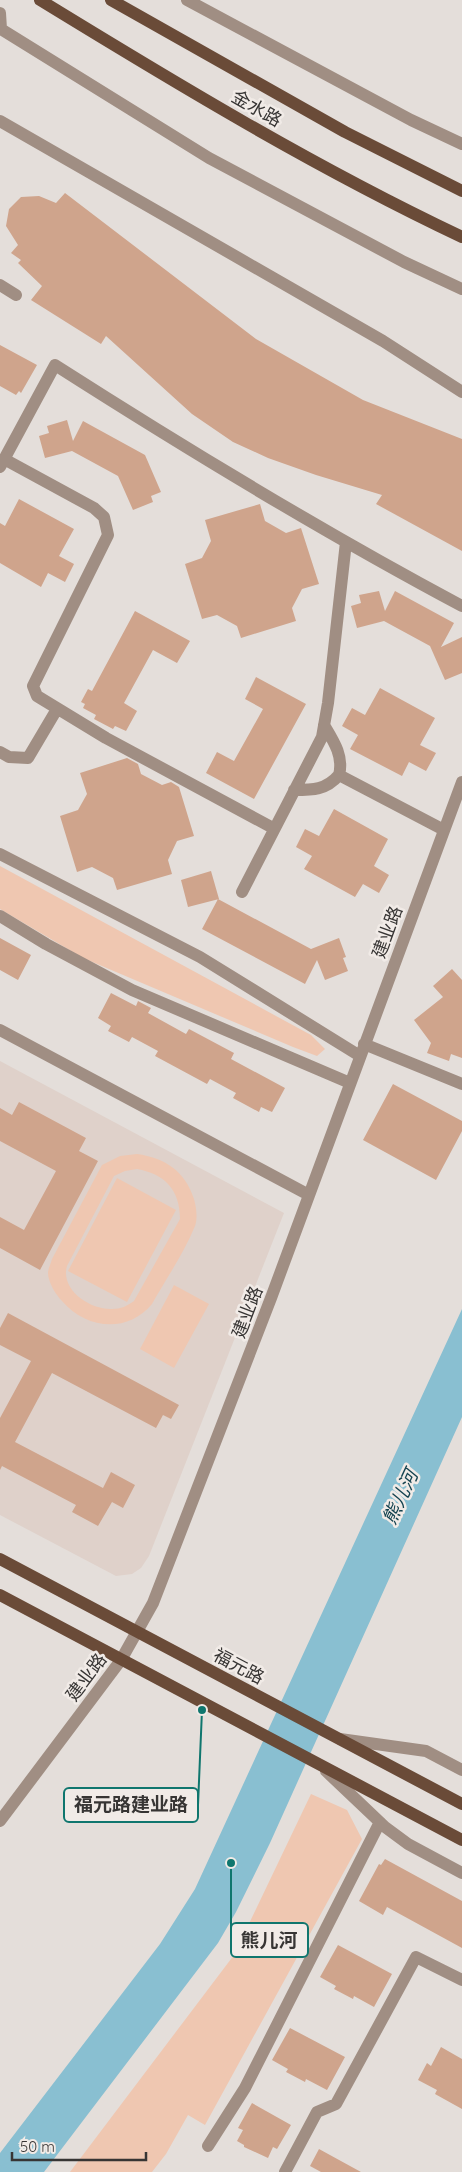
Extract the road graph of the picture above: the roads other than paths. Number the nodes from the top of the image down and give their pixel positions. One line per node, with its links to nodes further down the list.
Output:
1 (40, 0): 8 (main road, 金水路)
2 (111, 0): 7 (main road, 金水路)
3 (187, 0): 6 (street)
4 (0, 13): 10 (street)
5 (0, 121): 12 (street)
6 (462, 144)
7 (462, 190)
8 (462, 237)
9 (0, 285): 11 (street)
10 (462, 288)
11 (16, 295)
12 (462, 392)
13 (2, 463): 14 (street); 16 (street)
14 (346, 542): 15 (street); 17 (street)
15 (462, 606)
16 (57, 709): 18 (street); 22 (street)
17 (324, 725): 19 (street); 21 (street)
18 (0, 752)
19 (339, 775): 21 (street); 23 (street)
20 (462, 782): 23 (street, 建业路)
21 (294, 790): 22 (street)
22 (274, 828): 25 (street)
23 (444, 830): 28 (street, 建业路)
24 (0, 854): 28 (street)
25 (242, 892)
26 (0, 916): 29 (street)
27 (0, 1030): 31 (street)
28 (362, 1050): 29 (street, 建业路); 30 (street)
29 (350, 1082): 31 (street, 建业路)
30 (462, 1084)
31 (308, 1195): 34 (street, 建业路)
32 (0, 1560): 34 (main road, 福元路)
33 (0, 1595): 35 (main road)
34 (138, 1633): 35 (street, 建业路); 36 (main road, 福元路)
35 (121, 1660): 37 (main road); 40 (street, 建业路)
36 (339, 1739): 38 (street); 39 (main road, 福元路)
37 (316, 1762): 41 (street); 42 (main road)
38 (462, 1770)
39 (462, 1804)
40 (0, 1821)
41 (380, 1822): 43 (street); 45 (street)
42 (462, 1840)
43 (462, 1873)
44 (462, 1980): 46 (street)
45 (208, 2146)
46 (285, 2172)

